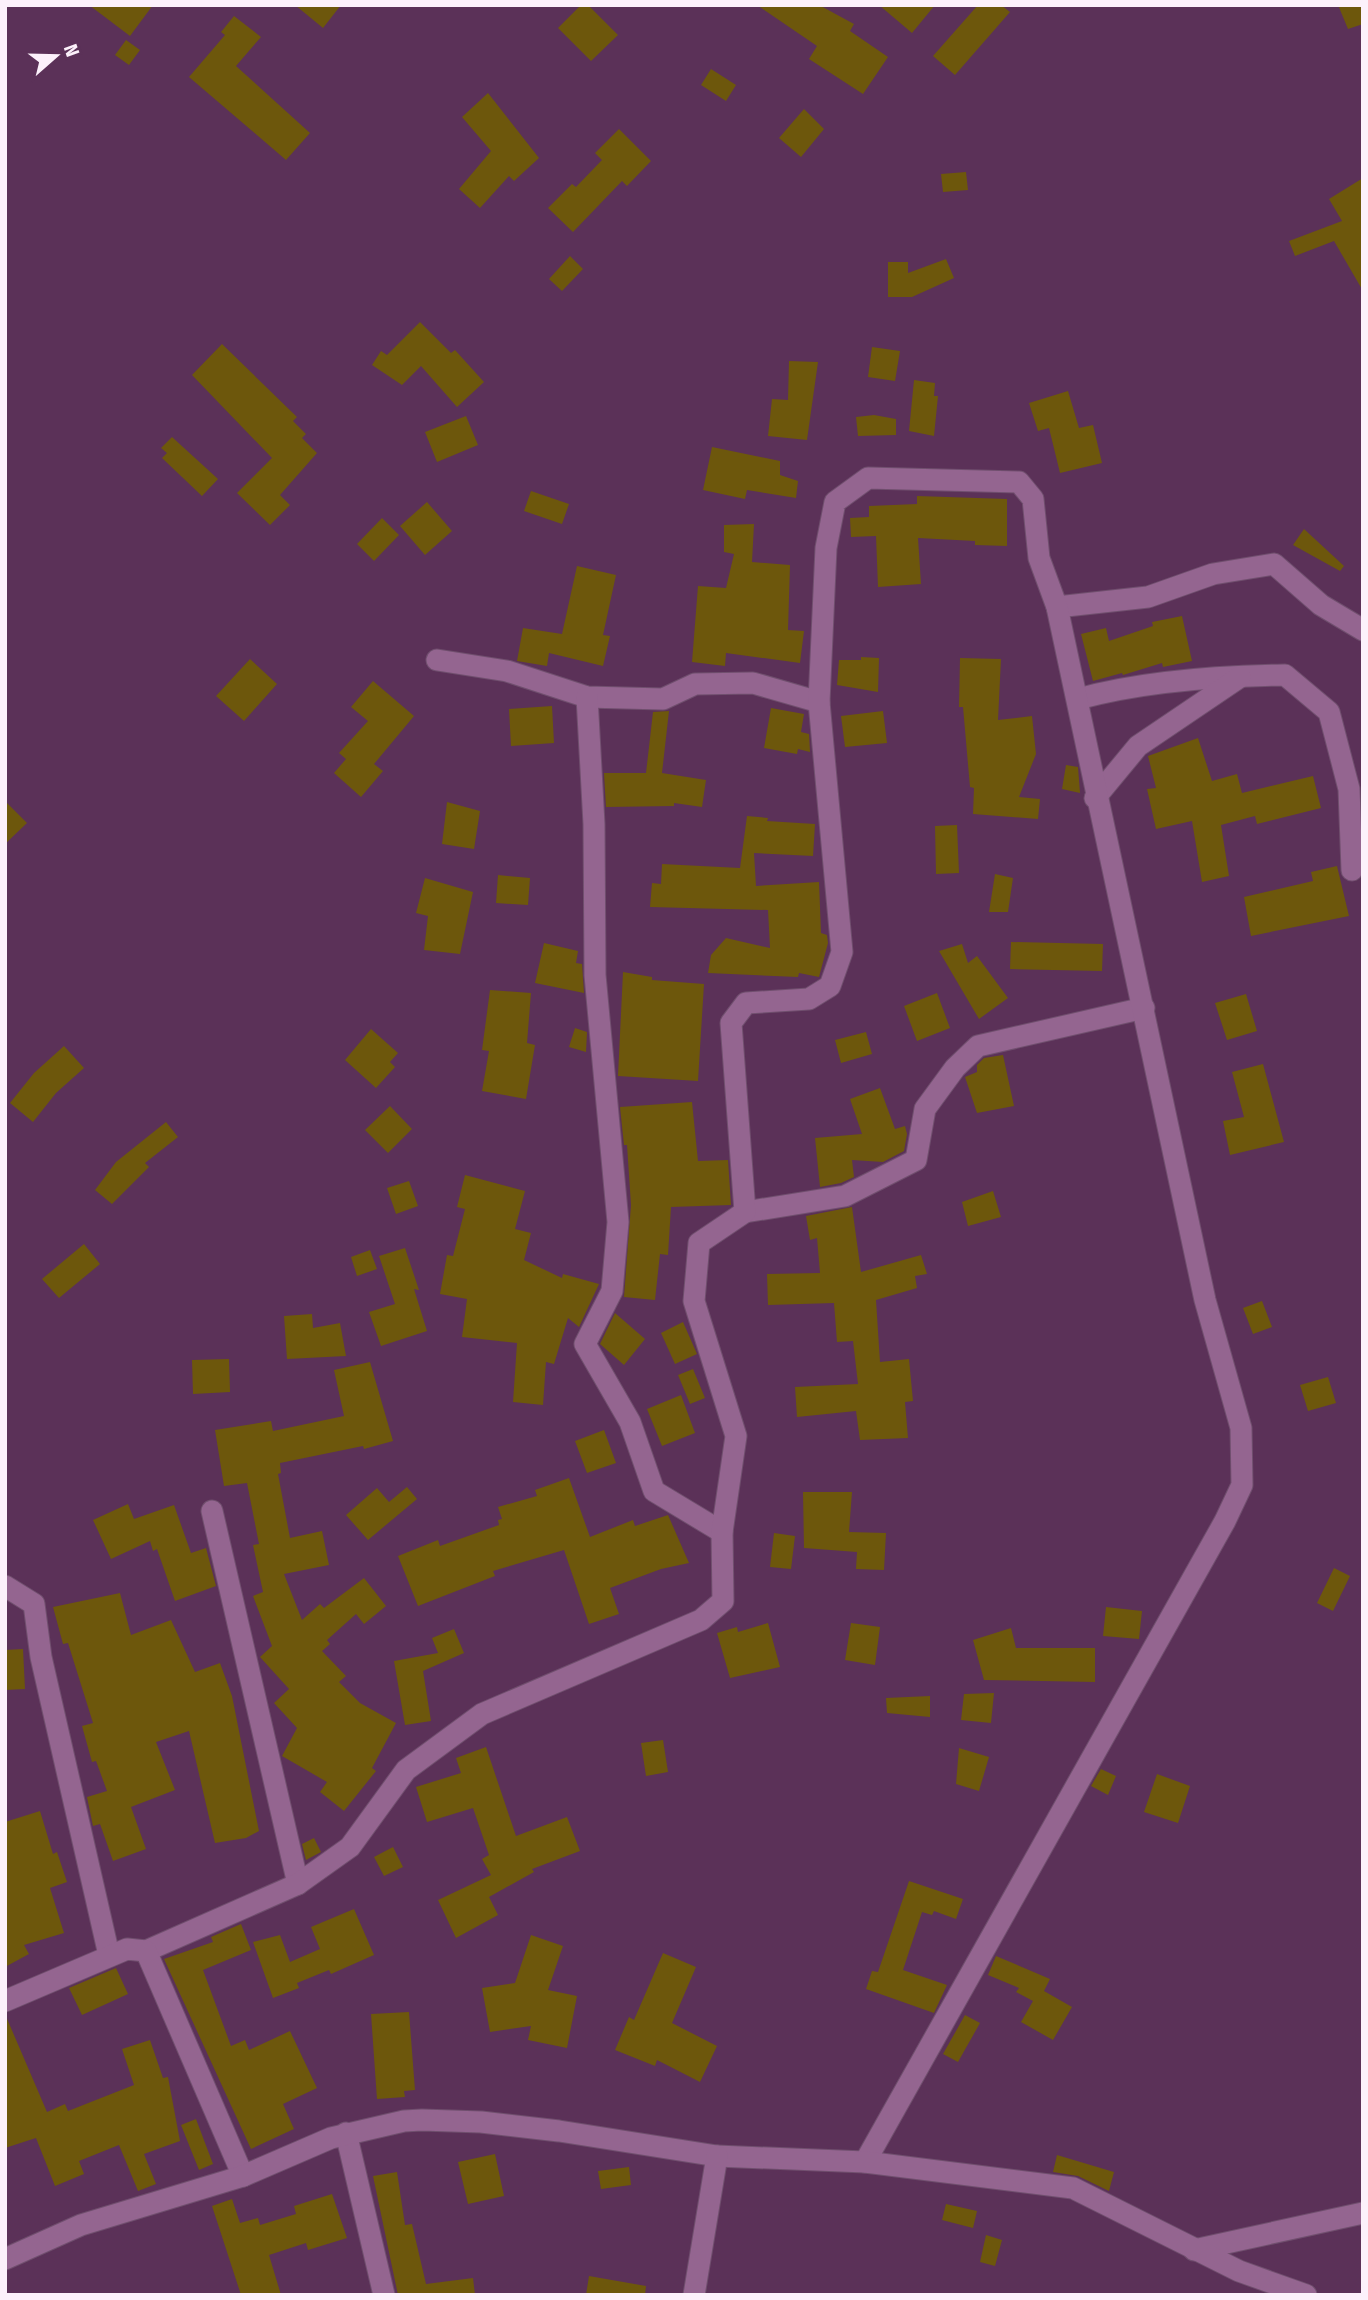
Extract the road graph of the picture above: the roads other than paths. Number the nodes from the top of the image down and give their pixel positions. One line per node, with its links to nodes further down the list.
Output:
1 (1057, 607): 2 (street); 6 (street); 7 (street)
2 (1363, 630)
3 (437, 660): 5 (street)
4 (1243, 675): 6 (street); 8 (street); 9 (street)
5 (587, 698): 7 (street); 13 (street)
6 (1078, 699): 8 (street)
7 (819, 702): 11 (street)
8 (1096, 798): 10 (street)
9 (1352, 870)
10 (1144, 1008): 11 (street); 21 (street)
11 (745, 1212): 13 (street)
12 (212, 1511): 15 (street)
13 (722, 1532): 15 (street)
14 (5, 1586): 17 (street)
15 (298, 1884): 16 (street)
16 (146, 1951): 17 (street); 22 (street)
17 (109, 1955): 18 (street)
18 (5, 2001)
19 (346, 2133): 20 (street); 22 (street); 26 (street)
20 (717, 2156): 21 (street); 27 (street)
21 (865, 2162): 24 (street)
22 (243, 2176): 25 (street)
23 (1363, 2213): 24 (street)
24 (1194, 2250): 28 (street)
25 (5, 2259)
26 (384, 2295)
27 (694, 2295)
28 (1306, 2295)

